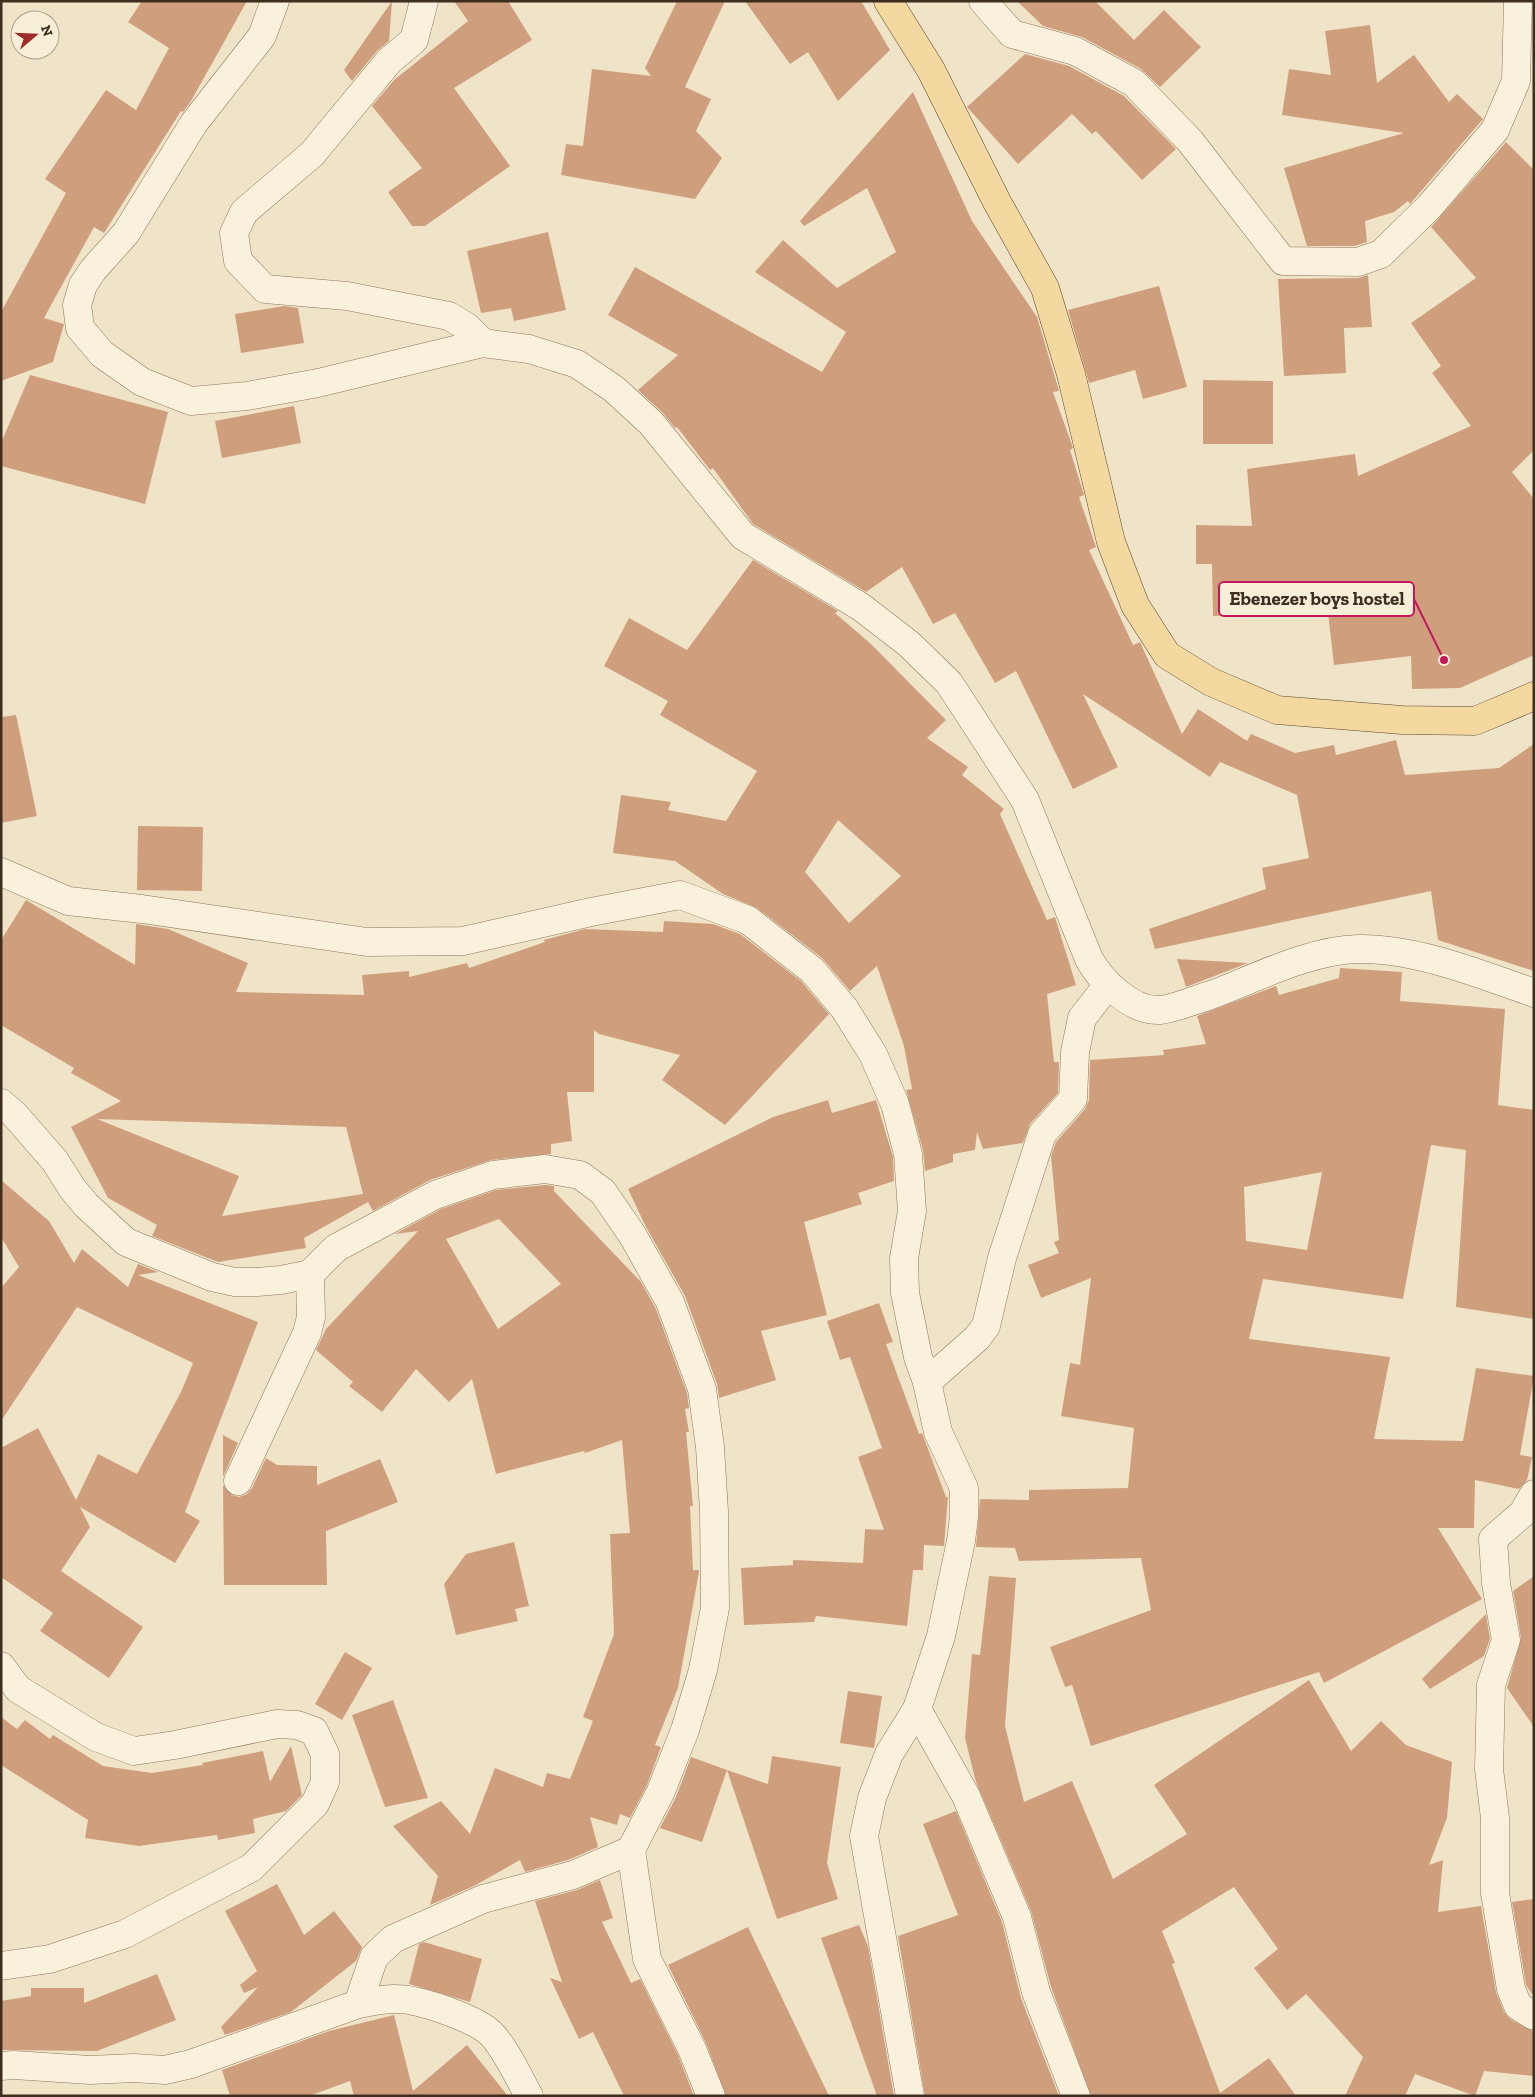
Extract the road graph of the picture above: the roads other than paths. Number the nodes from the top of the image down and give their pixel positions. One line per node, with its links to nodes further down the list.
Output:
1 (274, 1): 6 (street)
2 (424, 1): 6 (street)
3 (888, 1): 7 (main road)
4 (983, 1): 5 (street)
5 (1518, 1)
6 (483, 343): 9 (street)
7 (1534, 696)
8 (1, 872): 13 (street)
9 (1108, 985): 10 (street); 13 (street)
10 (1534, 993)
11 (1, 1103): 12 (street)
12 (310, 1274): 14 (street); 18 (street)
13 (927, 1382): 17 (street)
14 (238, 1481)
15 (1534, 1494): 21 (street)
16 (1, 1666): 19 (street)
17 (917, 1709): 25 (street); 26 (street)
18 (631, 1850): 20 (street); 24 (street)
19 (5, 1961)
20 (358, 2004): 22 (street); 23 (street)
21 (1534, 2016)
22 (1, 2066)
23 (529, 2096)
24 (711, 2096)
25 (910, 2096)
26 (1076, 2096)

